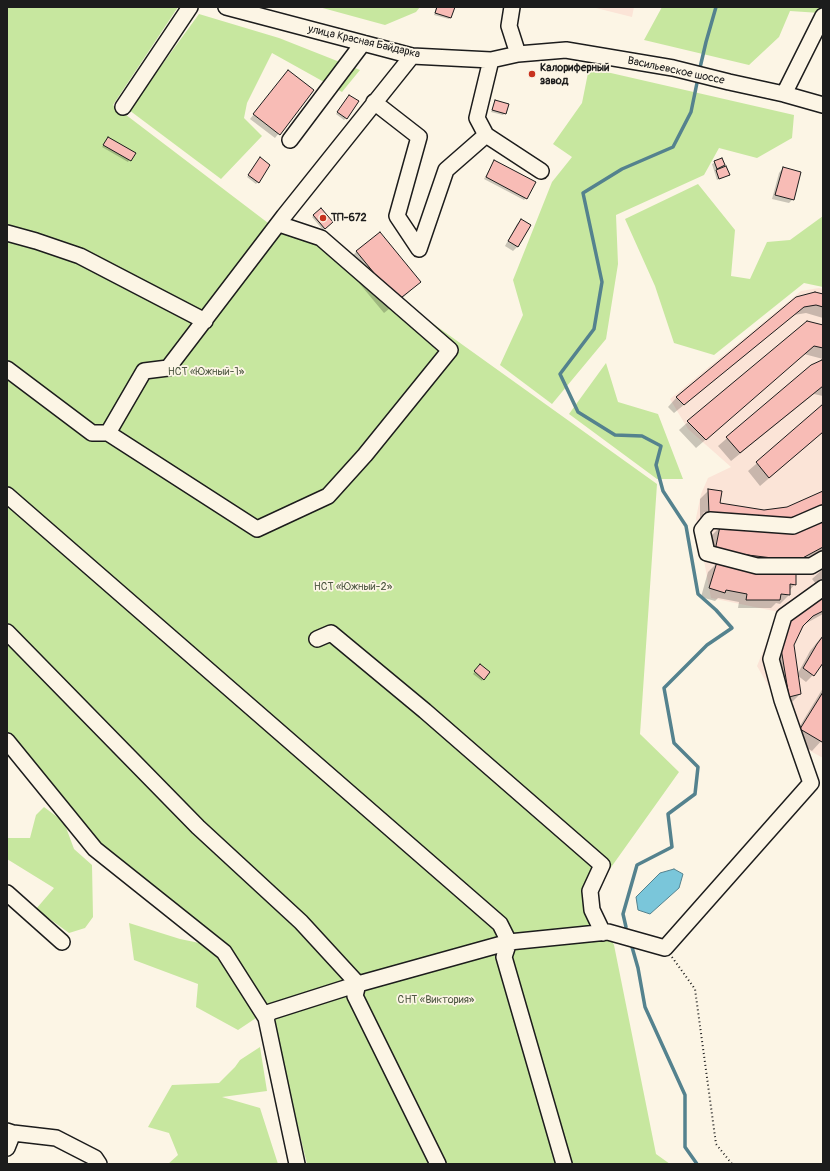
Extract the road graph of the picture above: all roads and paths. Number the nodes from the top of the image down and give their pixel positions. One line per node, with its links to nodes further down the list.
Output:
1 (190, 7): 12 (street)
2 (226, 7): 5 (street, улица Красная Байдарка)
3 (512, 7): 6 (street)
4 (823, 16): 9 (street)
5 (363, 43): 7 (street, улица Красная Байдарка); 14 (street)
6 (523, 53): 8 (street, улица Красная Байдарка); 9 (street, Васильевское шоссе)
7 (412, 56): 8 (street, улица Красная Байдарка); 10 (street)
8 (491, 60): 13 (street)
9 (784, 94): 11 (street, Васильевское шоссе)
10 (374, 102): 13 (street); 16 (street)
11 (823, 105)
12 (123, 107)
13 (486, 135): 15 (street)
14 (290, 140)
15 (541, 171)
16 (279, 224): 18 (street); 20 (street)
17 (7, 233): 18 (street)
18 (205, 321): 20 (street)
19 (7, 369): 20 (street)
20 (108, 433)
21 (7, 495): 31 (street)
22 (823, 513): 23 (street)
23 (823, 558)
24 (823, 588): 32 (street)
25 (7, 632): 33 (street)
26 (316, 639): 29 (street)
27 (7, 741): 34 (street)
28 (7, 893): 30 (street)
29 (605, 933): 31 (street); 32 (street)
30 (62, 942)
31 (509, 942): 33 (street); 40 (street)
32 (665, 948): 41 (path)
33 (358, 984): 34 (street); 39 (street)
34 (266, 1018): 38 (street)
35 (10, 1132): 36 (street); 37 (street)
36 (7, 1148)
37 (99, 1164)
38 (297, 1164)
39 (438, 1164)
40 (564, 1164)
41 (732, 1164)

